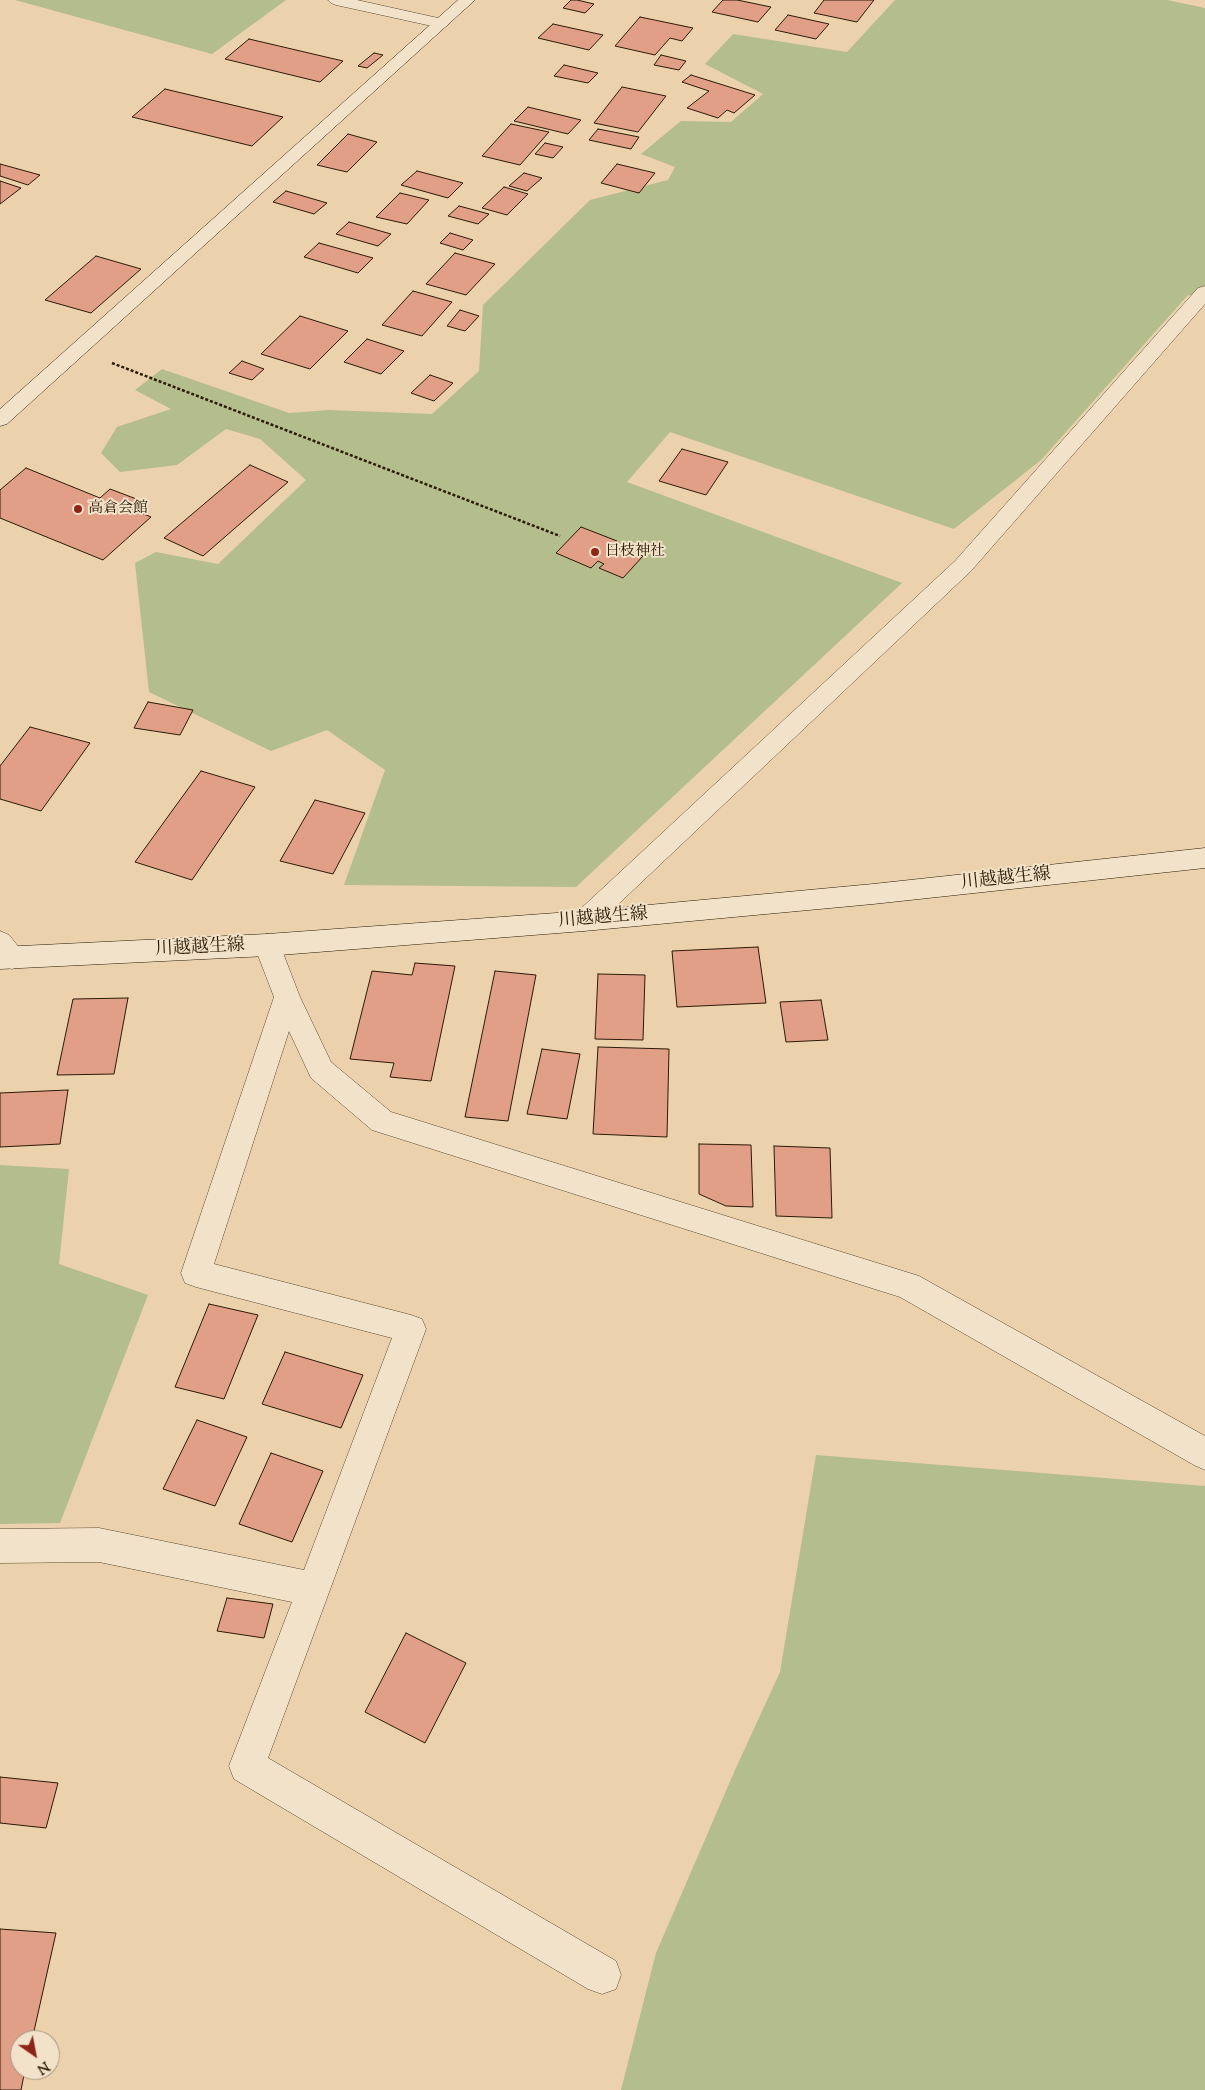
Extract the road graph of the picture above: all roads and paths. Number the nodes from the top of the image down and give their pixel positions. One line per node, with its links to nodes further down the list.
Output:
1 (336, 0): 3 (street)
2 (467, 0): 3 (street)
3 (441, 24): 5 (street)
4 (1205, 292): 9 (street)
5 (78, 350): 6 (street); 7 (path)
6 (0, 420)
7 (560, 536)
8 (1205, 858): 9 (street, 川越越生線)
9 (584, 921): 10 (street, 川越越生線)
10 (267, 946): 11 (street, 川越越生線); 12 (street)
11 (4, 953)
12 (287, 997): 13 (street); 15 (street)
13 (1205, 1454)
14 (0, 1546): 15 (street)
15 (312, 1589): 16 (street)
16 (602, 1975)

